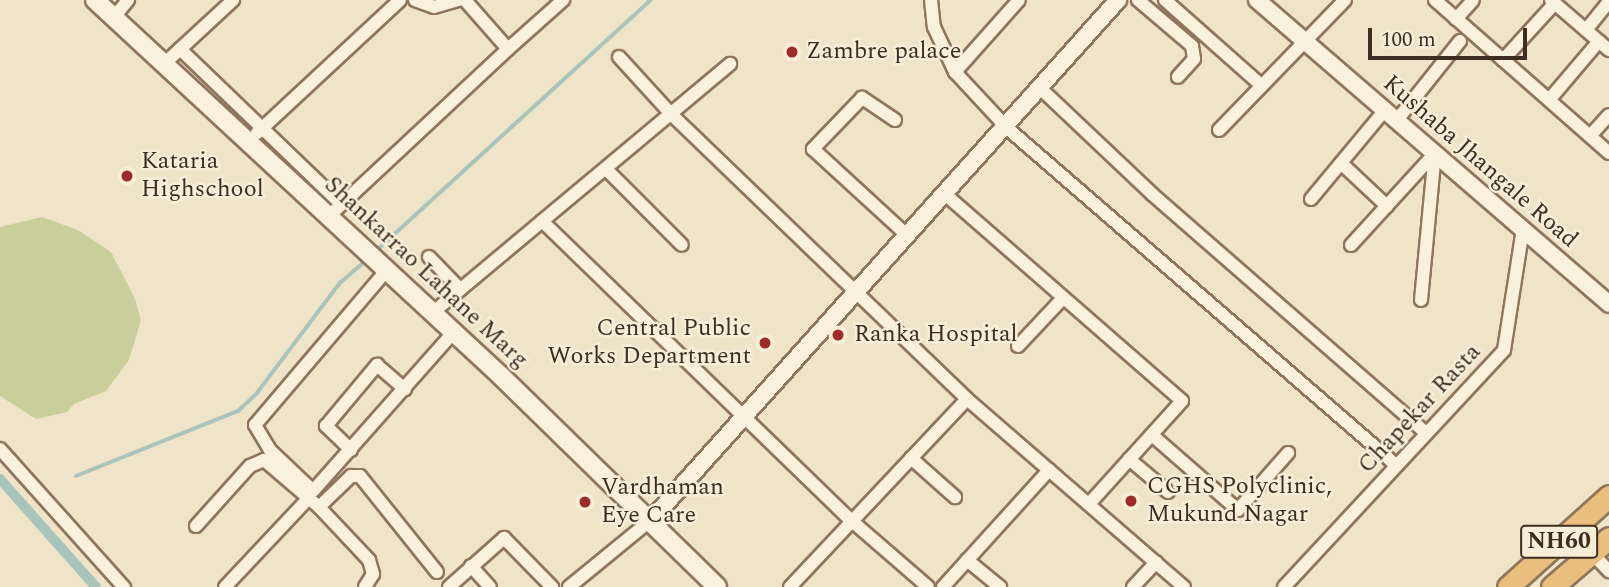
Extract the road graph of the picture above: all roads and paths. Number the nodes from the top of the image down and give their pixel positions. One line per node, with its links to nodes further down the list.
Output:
1 (95, 0): 20 (main road, Shankarrao Lahane Marg)
2 (128, 0): 20 (street)
3 (233, 0): 26 (street)
4 (400, 0): 42 (street)
5 (415, 0): 6 (street)
6 (458, 0)
7 (465, 0): 27 (street)
8 (563, 0): 27 (street)
9 (931, 0): 33 (street)
10 (1019, 0): 33 (street)
11 (1118, 0): 36 (street)
12 (1138, 0): 34 (street)
13 (1165, 0): 35 (street)
14 (1257, 0): 25 (street, Kushaba Jhangale Road)
15 (1345, 0): 25 (street)
16 (1435, 0): 21 (street)
17 (1473, 0): 21 (street)
18 (1553, 2): 22 (street); 30 (street)
19 (1609, 2): 22 (street)
20 (114, 16): 31 (main road, Shankarrao Lahane Marg)
21 (1457, 19): 30 (street)
22 (1586, 30): 24 (street)
23 (1461, 41): 39 (street)
24 (1599, 41): 28 (street); 37 (street)
25 (1306, 42): 35 (street); 39 (street, Kushaba Jhangale Road)
26 (180, 49): 31 (street); 42 (street)
27 (508, 49): 54 (street)
28 (1609, 50)
29 (619, 57): 38 (street)
30 (1503, 60): 37 (street)
31 (165, 63): 46 (main road, Shankarrao Lahane Marg)
32 (730, 64): 38 (street)
33 (955, 72): 43 (street)
34 (1178, 77)
35 (1260, 83): 44 (street)
36 (1040, 88): 43 (street); 73 (street)
37 (1549, 100): 45 (street)
38 (672, 115): 50 (street); 63 (street)
39 (1391, 115): 47 (street, Kushaba Jhangale Road); 49 (street)
40 (1609, 116): 45 (street)
41 (895, 120): 57 (street)
42 (262, 128): 46 (street); 54 (street)
43 (1006, 128): 51 (street); 80 (street)
44 (1219, 130)
45 (1590, 136): 48 (street)
46 (247, 142): 54 (main road, Shankarrao Lahane Marg)
47 (1435, 152): 53 (street); 56 (street, Kushaba Jhangale Road); 65 (street)
48 (1609, 153)
49 (1341, 163): 52 (street); 53 (street)
50 (606, 169): 55 (street); 58 (street)
51 (946, 195): 57 (street); 64 (street)
52 (1311, 199)
53 (1387, 206): 59 (street)
54 (335, 210): 61 (main road, Shankarrao Lahane Marg)
55 (542, 221): 62 (street); 72 (street)
56 (1523, 229): 66 (street, Kushaba Jhangale Road); 73 (street, Chapekar Rasta)
57 (907, 235): 63 (street)
58 (682, 245)
59 (1351, 245)
60 (429, 257): 62 (street)
61 (386, 271): 67 (main road, Shankarrao Lahane Marg); 76 (street)
62 (460, 289): 67 (street)
63 (854, 292): 71 (street); 72 (street)
64 (1063, 298): 69 (street); 74 (street)
65 (1421, 300)
66 (1609, 304)
67 (431, 314): 68 (main road, Shankarrao Lahane Marg)
68 (453, 333): 70 (street); 88 (main road, Shankarrao Lahane Marg)
69 (1018, 346)
70 (405, 389): 76 (street); 76 (street)
71 (967, 399): 78 (street); 81 (street)
72 (743, 416): 88 (street); 89 (street)
73 (1426, 433): 80 (street, Chapekar Rasta)
74 (1152, 435): 77 (street); 79 (street)
75 (0, 449): 99 (street)
76 (351, 450)
77 (1288, 453)
78 (911, 458): 84 (street); 89 (street)
79 (1129, 459): 82 (street); 86 (street)
80 (1396, 466): 112 (street, Chapekar Rasta)
81 (1049, 470): 86 (street); 93 (street)
82 (1168, 492)
83 (1609, 496): 113 (highway, NH60)
84 (955, 497)
85 (309, 498): 87 (street); 90 (street); 100 (street)
86 (1089, 504): 94 (street)
87 (319, 507): 97 (street); 101 (street)
88 (651, 520): 104 (street); 105 (main road, Shankarrao Lahane Marg)
89 (853, 522): 106 (street); 107 (street)
90 (196, 526)
91 (1609, 538): 92 (highway, NH60)
92 (1592, 553): 96 (street); 114 (highway, NH60)
93 (967, 560): 108 (street); 109 (street)
94 (1156, 562): 110 (street); 111 (street)
95 (471, 566): 98 (street); 102 (street); 103 (street)
96 (1609, 571)
97 (437, 572)
98 (550, 586)
99 (124, 587)
100 (225, 587)
101 (365, 587)
102 (449, 587)
103 (490, 587)
104 (569, 587)
105 (717, 587)
106 (790, 587)
107 (928, 587)
108 (943, 587)
109 (1000, 587)
110 (1133, 587)
111 (1184, 587)
112 (1284, 587)
113 (1508, 587)
114 (1552, 587)

